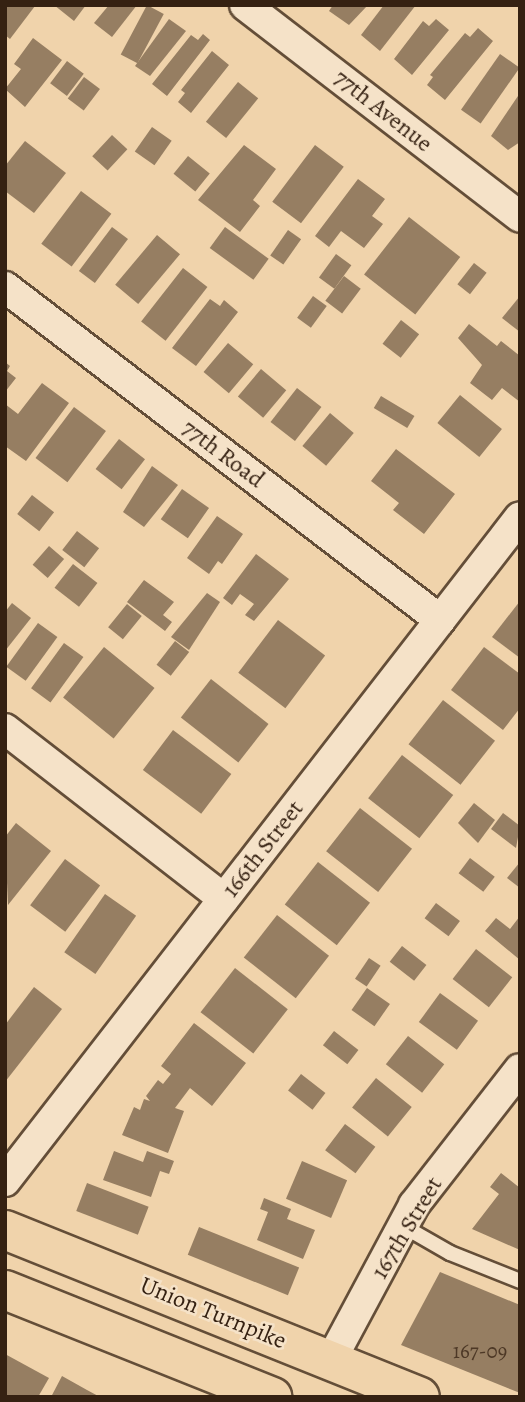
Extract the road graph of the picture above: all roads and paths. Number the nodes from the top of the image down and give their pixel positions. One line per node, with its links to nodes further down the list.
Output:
1 (245, 5): 2 (street, 77th Avenue)
2 (520, 217)
3 (5, 287): 5 (street, 77th Road)
4 (516, 527): 5 (street, 166th Street)
5 (440, 620): 7 (street, 166th Street)
6 (5, 729): 7 (street)
7 (224, 899): 9 (street, 166th Street)
8 (520, 1069): 10 (street, 167th Street)
9 (5, 1181)
10 (403, 1226): 12 (lane); 14 (street, 167th Street)
11 (5, 1230): 14 (main road, Union Turnpike)
12 (520, 1281)
13 (5, 1290): 15 (main road)
14 (331, 1360): 16 (main road, Union Turnpike)
15 (272, 1397)
16 (420, 1397)

